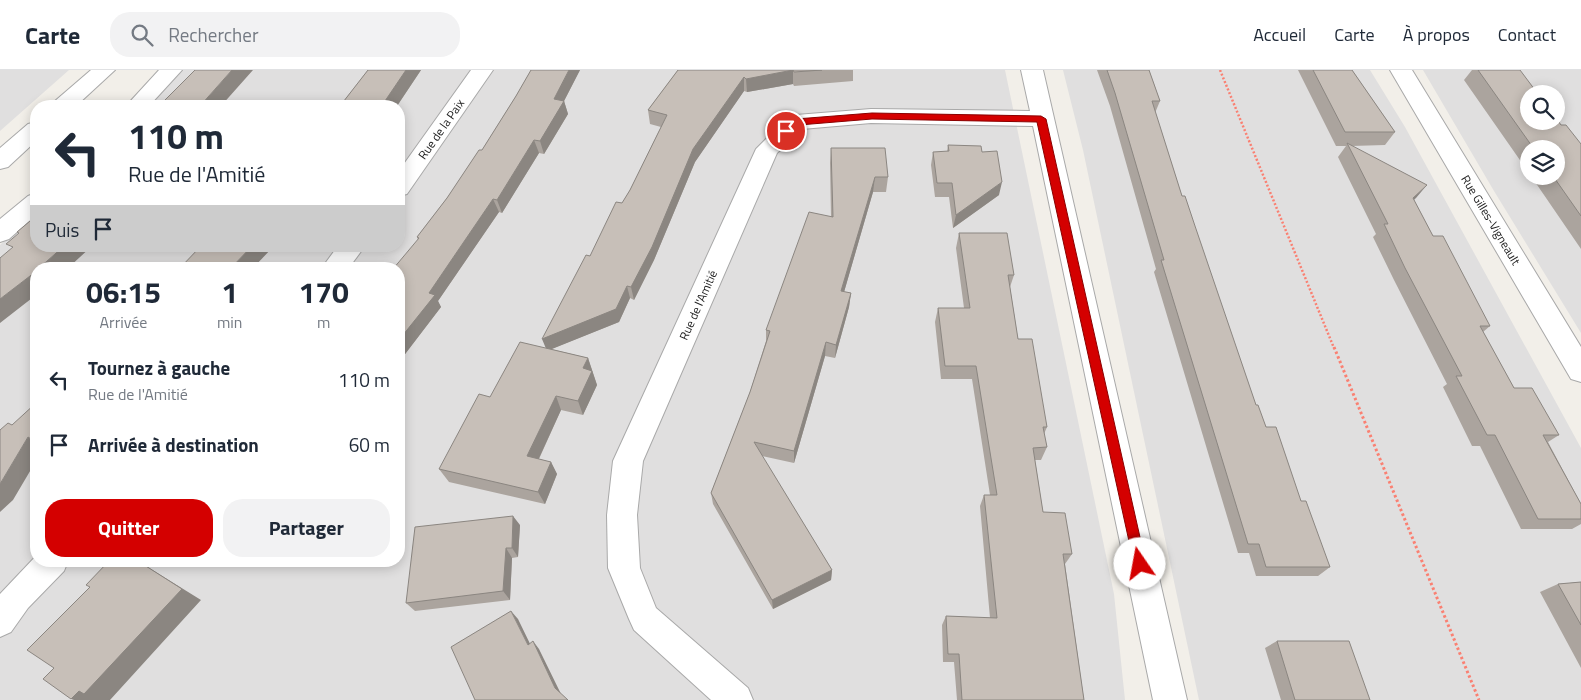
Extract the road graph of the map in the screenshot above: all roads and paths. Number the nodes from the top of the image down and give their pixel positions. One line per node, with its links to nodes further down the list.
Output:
1 (104, 70): 7 (street)
2 (171, 70): 8 (street)
3 (482, 70): 12 (street, Rue de la Paix)
4 (1032, 70): 9 (street)
5 (1220, 70): 22 (path)
6 (1401, 70): 17 (street, Rue Gilles-Vigneault)
7 (70, 100)
8 (143, 100)
9 (1041, 119): 20 (street, Rue de l'Amitié); 21 (street)
10 (30, 134): 11 (street)
11 (0, 161)
12 (405, 179)
13 (30, 207): 14 (street)
14 (0, 233)
15 (348, 252): 16 (street)
16 (339, 262)
17 (1581, 371)
18 (47, 567): 19 (street)
19 (0, 621)
20 (736, 700)
21 (1170, 700)
22 (1480, 700)

